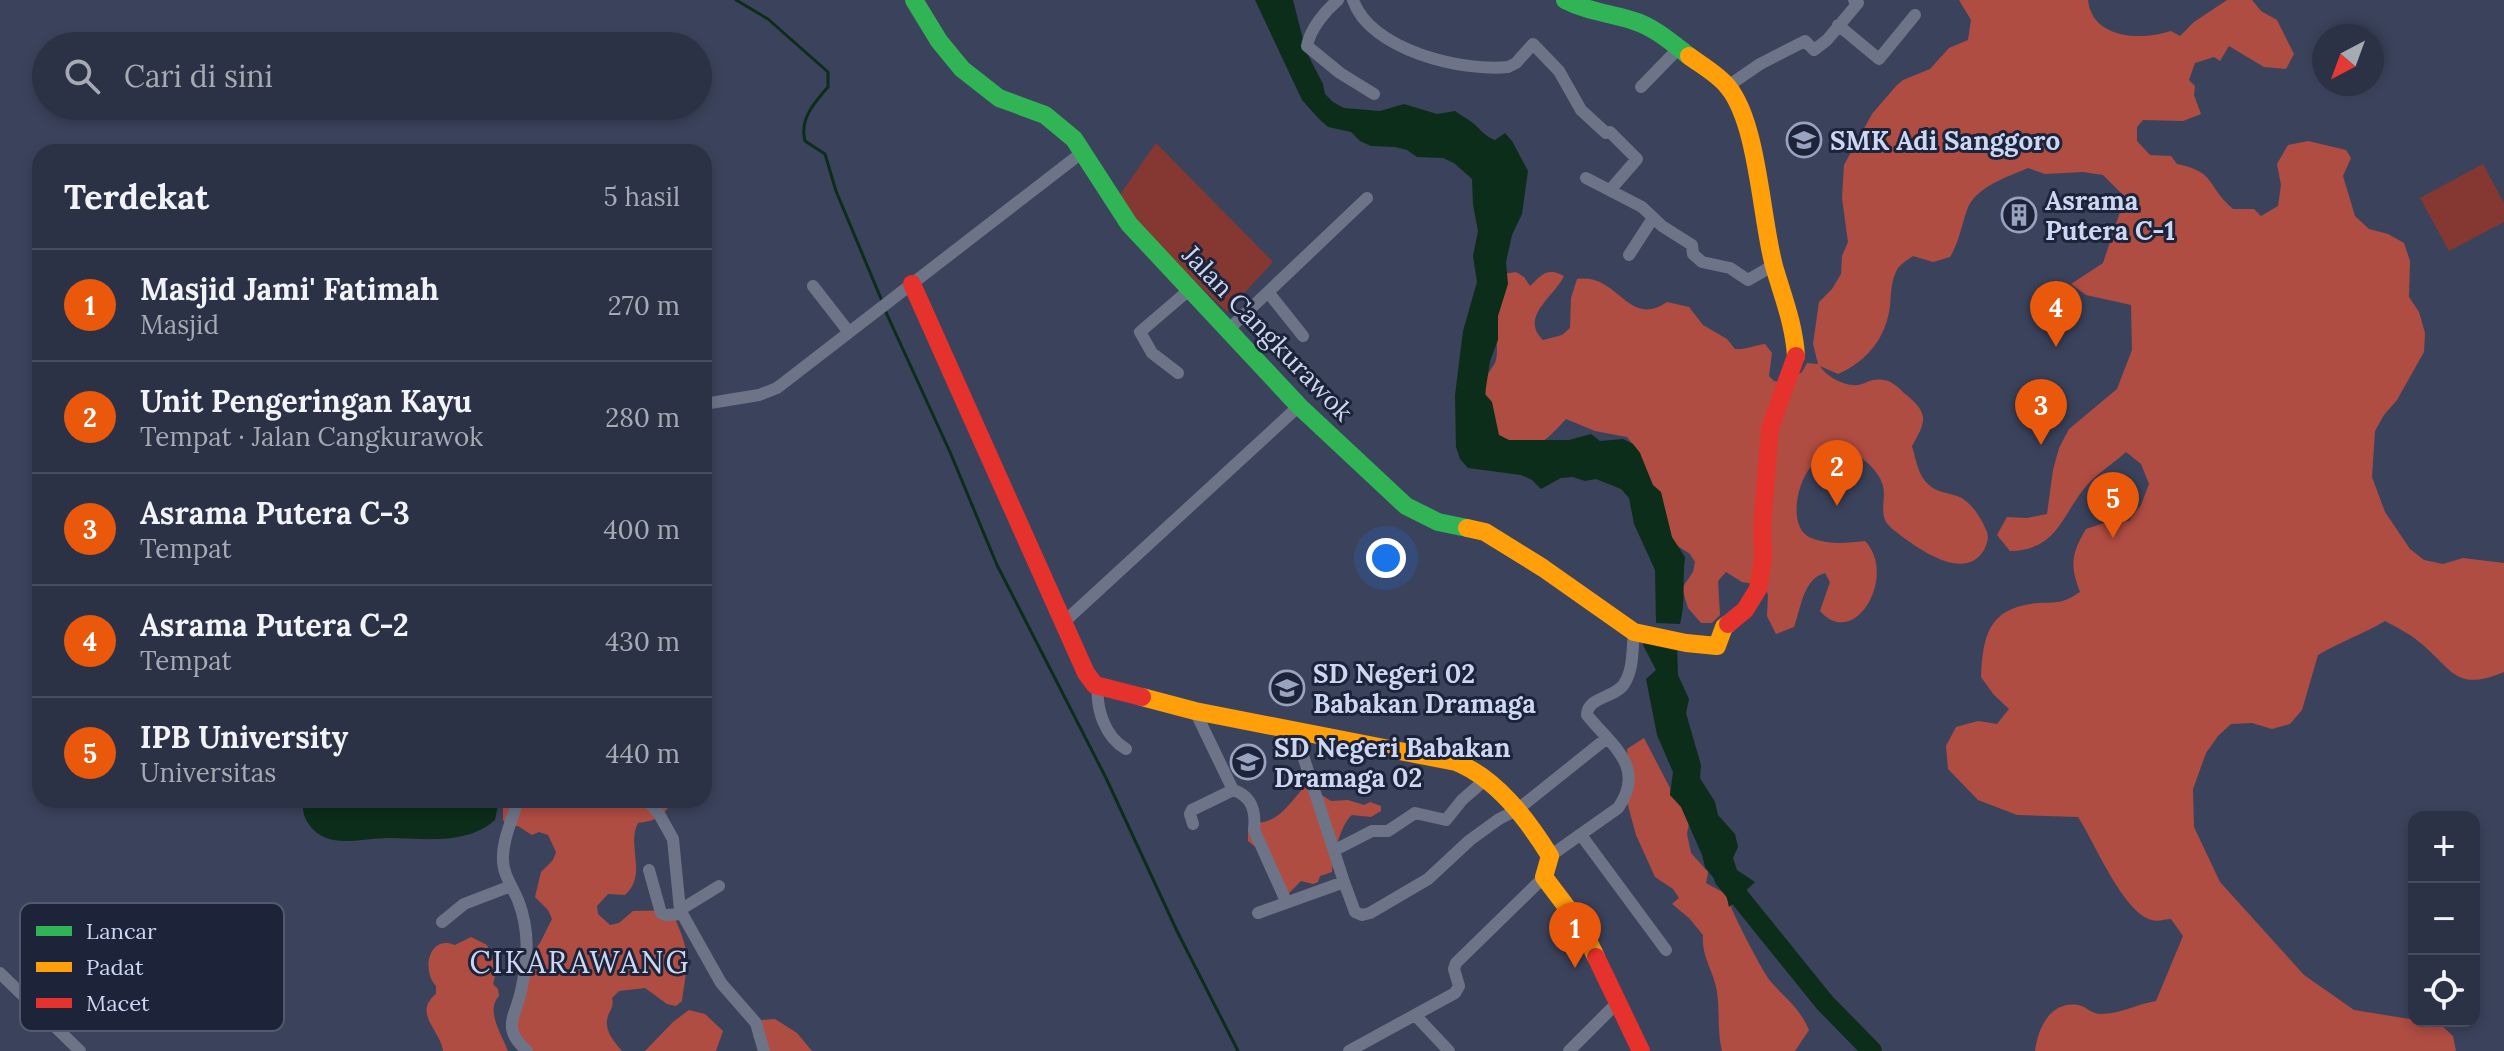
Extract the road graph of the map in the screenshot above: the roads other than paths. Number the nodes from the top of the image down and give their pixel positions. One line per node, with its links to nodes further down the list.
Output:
1 (914, 0): 12 (street, Jalan Cangkurawok)
2 (1338, 0): 11 (street)
3 (1353, 0): 14 (street)
4 (1565, 0): 8 (street)
5 (1854, 0): 7 (street)
6 (1915, 15): 7 (street)
7 (1838, 25): 9 (street)
8 (1679, 48): 9 (street); 10 (street)
9 (1728, 86): 18 (street)
10 (1641, 87)
11 (1374, 94)
12 (1084, 151): 19 (street); 21 (street, Jalan Cangkurawok)
13 (1586, 178): 14 (street)
14 (1611, 189): 16 (street)
15 (1367, 198): 22 (street)
16 (1653, 218): 17 (street); 18 (street)
17 (1629, 255)
18 (1774, 265): 30 (street)
19 (912, 284): 24 (street); 29 (street)
20 (813, 286): 24 (street)
21 (1189, 290): 23 (street, Jalan Cangkurawok); 26 (street)
22 (1268, 292): 23 (street); 25 (street)
23 (1228, 330): 28 (street, Jalan Cangkurawok)
24 (848, 331): 27 (street)
25 (1303, 336)
26 (1178, 373)
27 (712, 403)
28 (1299, 406): 29 (street); 30 (street, Jalan Cangkurawok)
29 (1064, 622): 31 (street)
30 (1640, 633): 34 (street)
31 (1098, 687): 32 (street); 35 (street)
32 (1195, 711): 33 (street); 37 (street)
33 (1295, 731): 36 (street); 43 (street)
34 (1607, 738): 40 (street); 42 (street)
35 (1126, 749)
36 (1486, 779): 40 (street); 43 (street)
37 (1233, 790): 41 (street); 50 (street)
38 (516, 808): 48 (street)
39 (653, 808): 51 (street)
40 (1517, 810): 44 (street); 47 (street)
41 (1193, 824)
42 (1581, 835): 44 (street); 54 (street)
43 (1335, 850): 47 (street)
44 (1550, 856): 46 (street)
45 (649, 870): 51 (street)
46 (1544, 877): 57 (street); 58 (street)
47 (1344, 882): 50 (street)
48 (511, 886): 53 (street); 61 (street)
49 (719, 886): 51 (street)
50 (1286, 901): 52 (street)
51 (681, 912): 62 (street)
52 (1258, 913)
53 (442, 922)
54 (1666, 950)
55 (0, 973): 56 (street)
56 (20, 992)
57 (1619, 1001): 65 (street); 66 (street)
58 (1415, 1015): 63 (street); 64 (street)
59 (59, 1031): 60 (street)
60 (80, 1051)
61 (527, 1051)
62 (764, 1051)
63 (1349, 1051)
64 (1449, 1051)
65 (1569, 1051)
66 (1641, 1051)

